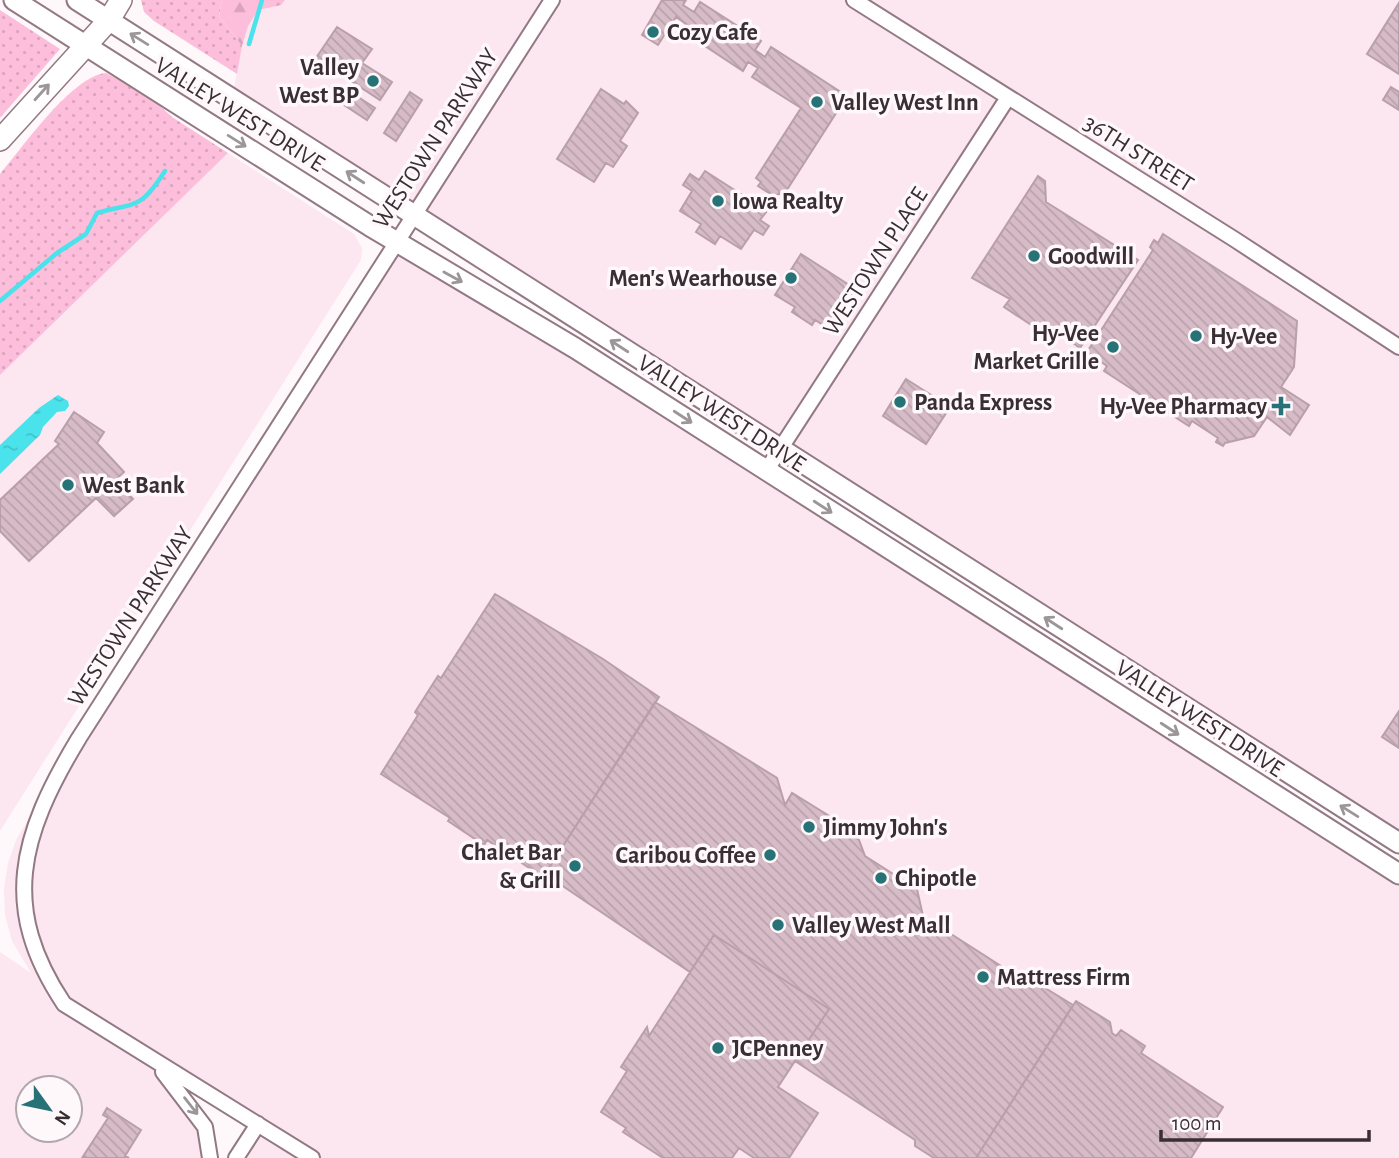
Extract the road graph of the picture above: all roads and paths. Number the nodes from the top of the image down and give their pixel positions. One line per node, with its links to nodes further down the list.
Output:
1 (14, 0): 7 (main road, VALLEY WEST DRIVE)
2 (76, 0): 6 (main road, VALLEY WEST DRIVE)
3 (121, 0): 6 (highway)
4 (552, 0): 10 (street, WESTOWN PARKWAY)
5 (854, 0): 8 (street, 36TH STREET)
6 (109, 20): 7 (highway); 10 (main road, VALLEY WEST DRIVE, one-way to 6)
7 (85, 45): 9 (highway, one-way to 7); 11 (main road, VALLEY WEST DRIVE, one-way to 11)
8 (1007, 99): 12 (street, 36TH STREET); 13 (street, WESTOWN PLACE)
9 (0, 140)
10 (412, 214): 11 (street, WESTOWN PARKWAY); 13 (main road, VALLEY WEST DRIVE, one-way to 10)
11 (395, 242): 14 (main road, VALLEY WEST DRIVE, one-way to 14); 15 (street, WESTOWN PARKWAY)
12 (1399, 347)
13 (780, 448): 14 (street, WESTOWN PLACE); 16 (main road, VALLEY WEST DRIVE, one-way to 13)
14 (766, 471): 17 (main road, VALLEY WEST DRIVE, one-way to 17)
15 (17, 838)
16 (1399, 843)
17 (1399, 874)
18 (24, 964): 19 (street)
19 (156, 1063): 20 (street); 21 (street, one-way to 21)
20 (258, 1124): 22 (street); 23 (street)
21 (210, 1158)
22 (236, 1158)
23 (312, 1158)

